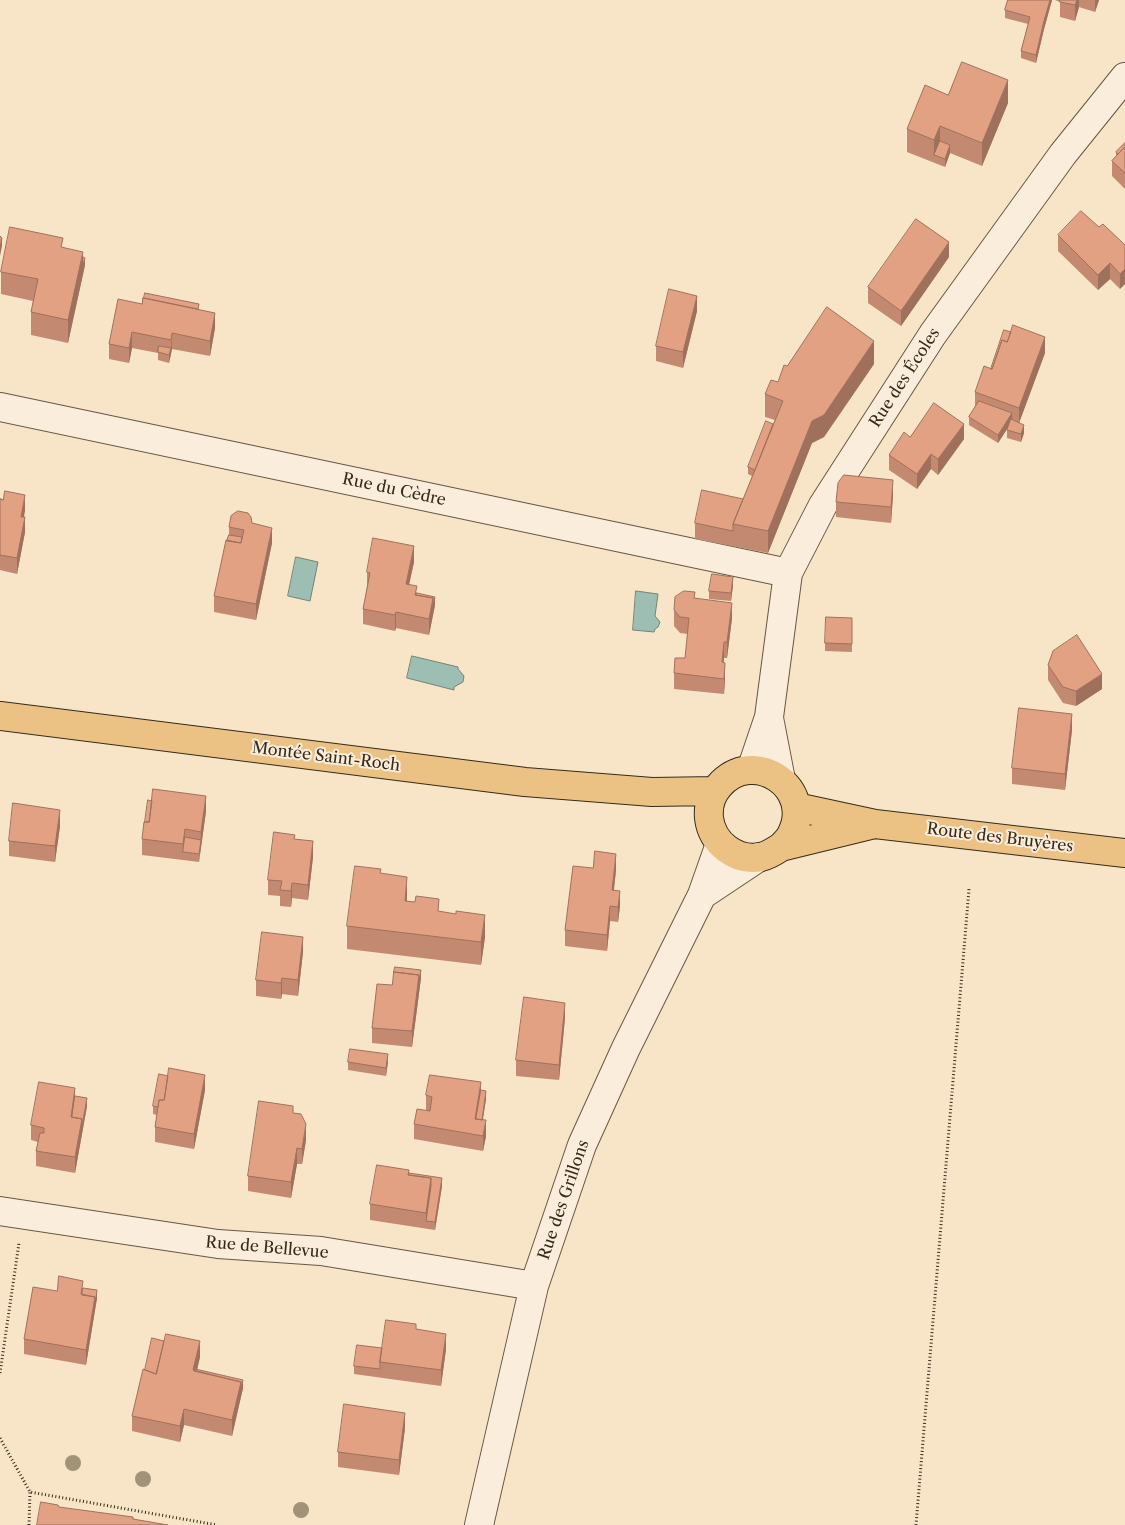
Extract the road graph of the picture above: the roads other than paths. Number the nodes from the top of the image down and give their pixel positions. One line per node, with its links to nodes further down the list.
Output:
1 (1125, 77): 3 (street, Rue des Écoles)
2 (0, 407): 3 (street, Rue du Cèdre)
3 (788, 573): 5 (street, Rue des Écoles)
4 (0, 716): 8 (main road, Montée Saint-Roch)
5 (768, 717): 6 (street, Rue des Écoles); 7 (street, Rue des Écoles)
6 (751, 770): 7 (main road); 8 (main road)
7 (781, 780): 9 (main road)
8 (712, 803): 11 (main road)
9 (796, 807): 10 (main road); 12 (main road)
10 (875, 824): 12 (main road); 13 (main road, Route des Bruyères)
11 (720, 844): 12 (main road); 14 (street, Rue des Grillons)
12 (770, 852): 14 (street)
13 (1125, 853)
14 (702, 895): 16 (street, Rue des Grillons)
15 (12, 1213): 16 (street, Rue de Bellevue)
16 (534, 1286): 17 (street, Rue des Grillons)
17 (479, 1525)

